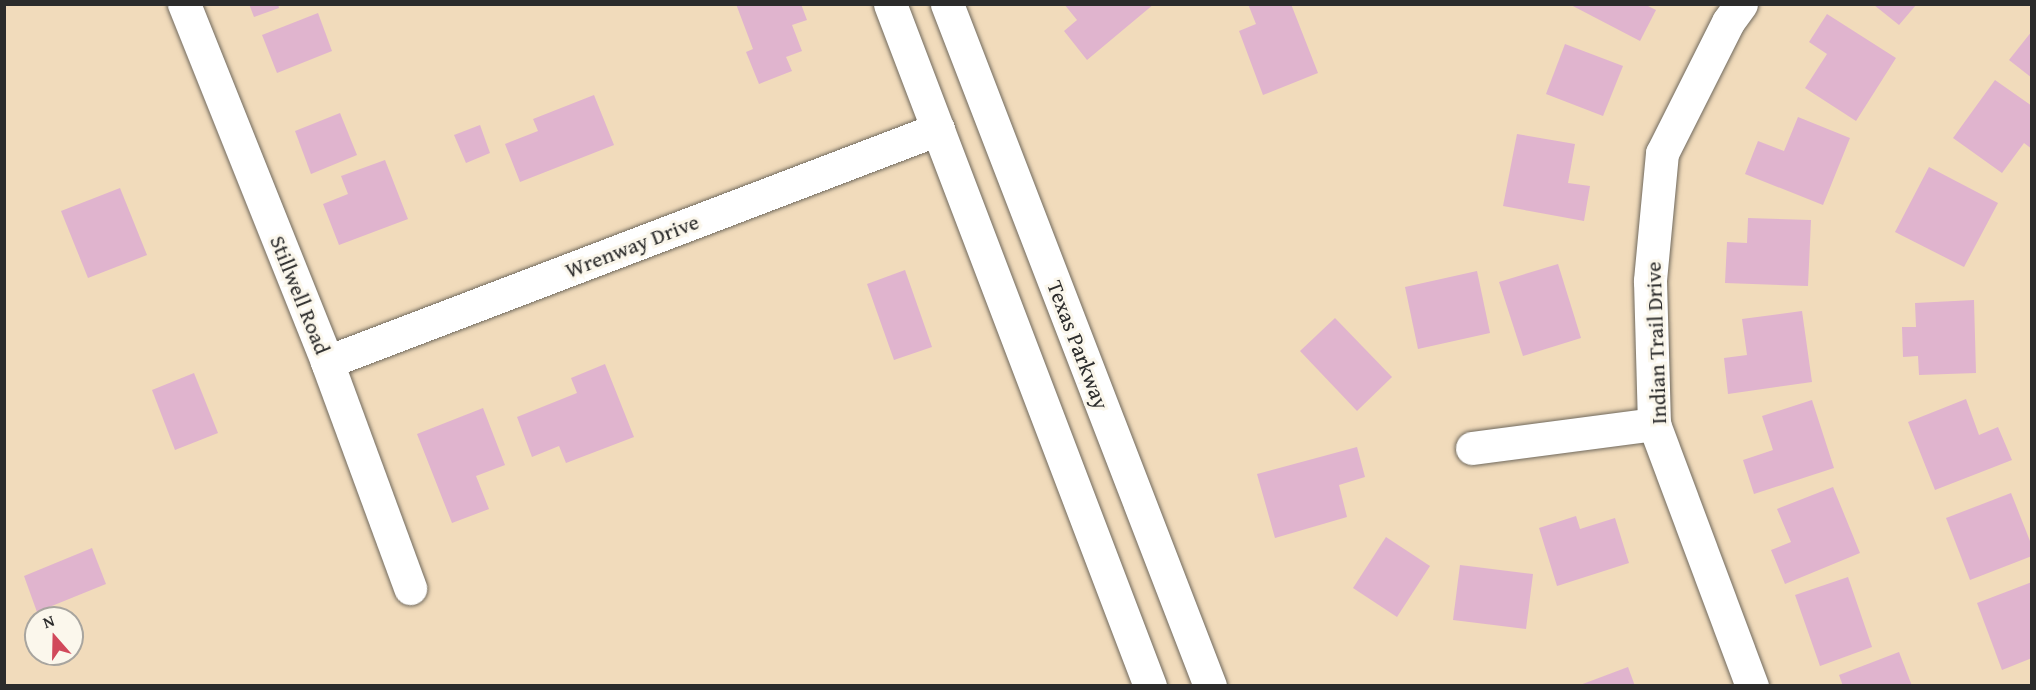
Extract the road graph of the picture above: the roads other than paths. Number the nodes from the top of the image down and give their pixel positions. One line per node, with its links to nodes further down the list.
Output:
1 (184, 4): 6 (street, Stillwell Road)
2 (890, 4): 5 (street)
3 (947, 4): 11 (street, Texas Parkway)
4 (1742, 4): 7 (street, Indian Trail Drive)
5 (938, 129): 6 (street, Wrenway Drive); 10 (street)
6 (327, 363): 9 (street, Stillwell Road)
7 (1654, 424): 8 (street); 12 (street, Indian Trail Drive)
8 (1472, 448)
9 (410, 588)
10 (1150, 686)
11 (1210, 686)
12 (1752, 686)

